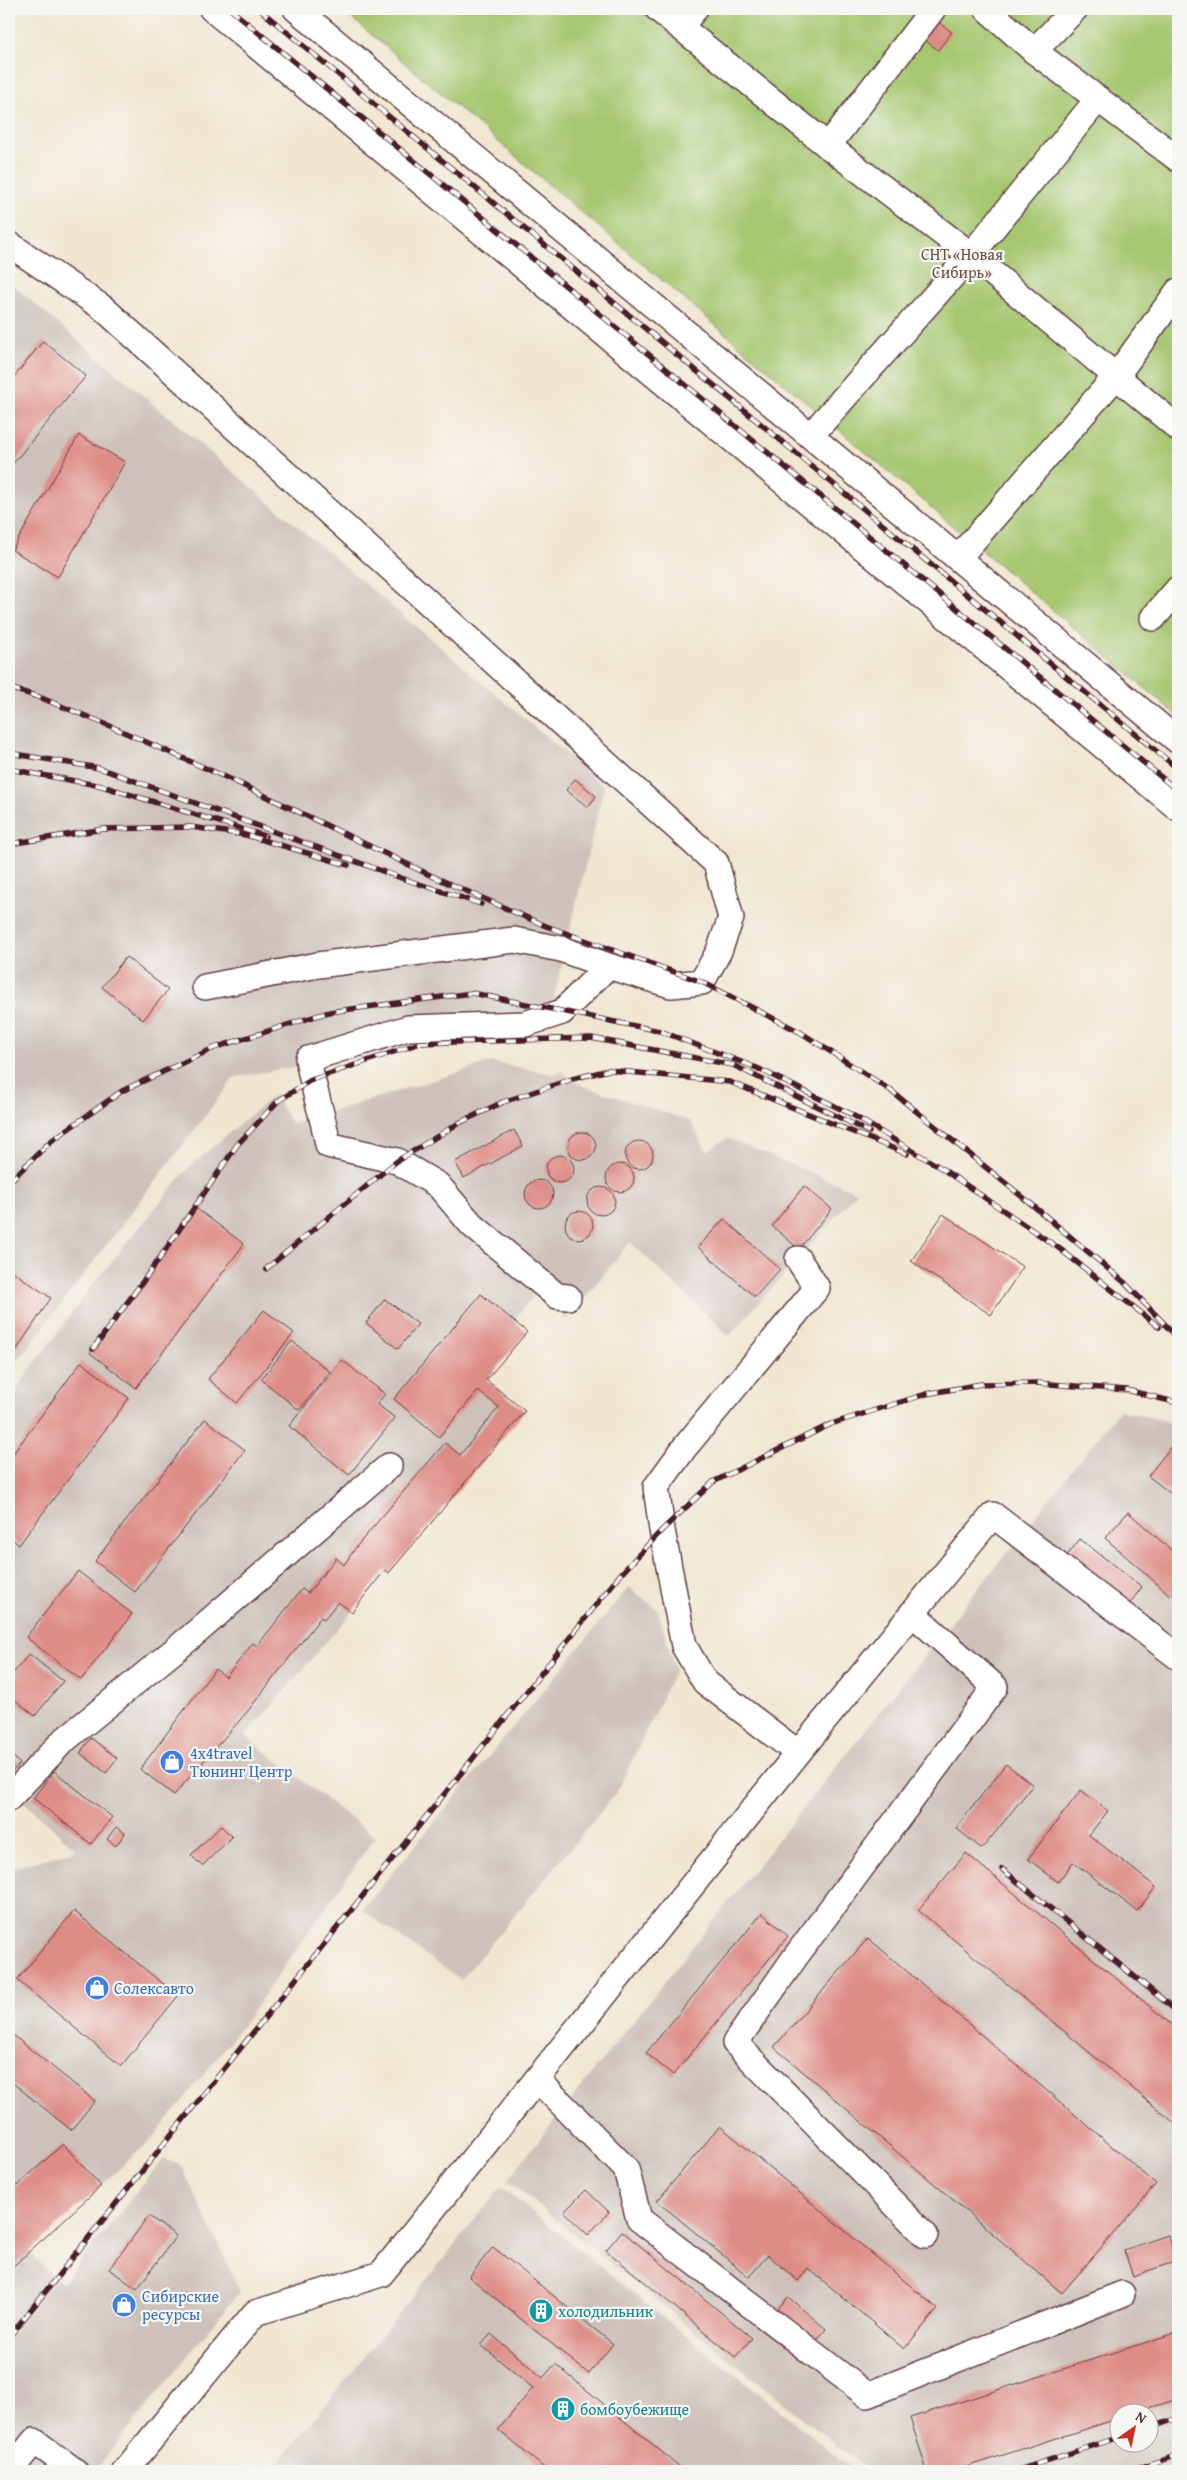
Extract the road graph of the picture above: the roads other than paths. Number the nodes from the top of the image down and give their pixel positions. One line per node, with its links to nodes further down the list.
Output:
1 (212, 9): 22 (street)
2 (296, 9): 17 (street)
3 (658, 9): 7 (street)
4 (933, 9): 10 (street)
5 (987, 9): 8 (street)
6 (1075, 9): 8 (street)
7 (687, 18): 10 (street)
8 (1034, 51): 9 (street)
9 (1098, 99): 11 (street); 13 (street)
10 (828, 146): 13 (street)
11 (1177, 154)
12 (9, 244): 23 (street)
13 (971, 255): 15 (street); 17 (street)
14 (1178, 291): 15 (street)
15 (1118, 375): 16 (street); 18 (street)
16 (1178, 428)
17 (811, 435): 18 (street)
18 (958, 558): 21 (street)
19 (1178, 588): 20 (street)
20 (1153, 618)
21 (1178, 741)
22 (1178, 808)
23 (608, 966): 24 (street); 26 (street)
24 (205, 987)
25 (798, 1259): 30 (street)
26 (568, 1297)
27 (389, 1466): 31 (street)
28 (912, 1613): 29 (street); 30 (street); 33 (street)
29 (1178, 1657)
30 (798, 1753): 32 (street)
31 (9, 1798)
32 (537, 2079): 34 (street); 37 (street)
33 (925, 2235)
34 (1122, 2294)
35 (10, 2471): 36 (street)
36 (75, 2471)
37 (125, 2471)

